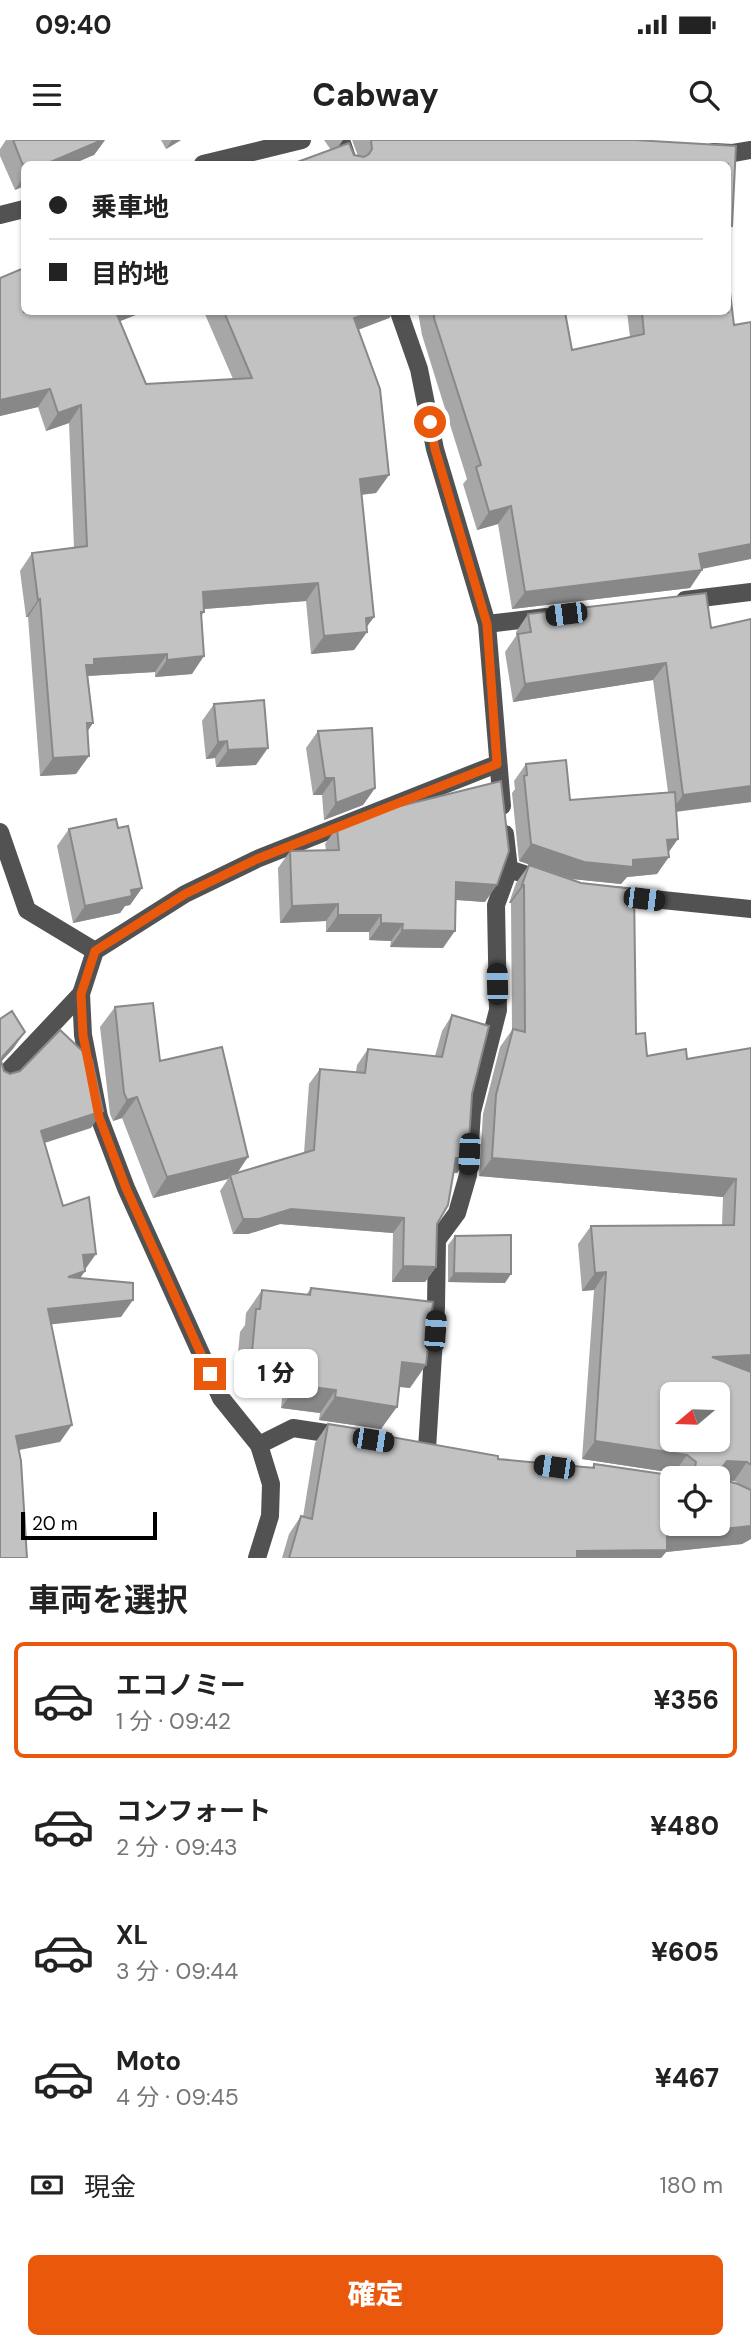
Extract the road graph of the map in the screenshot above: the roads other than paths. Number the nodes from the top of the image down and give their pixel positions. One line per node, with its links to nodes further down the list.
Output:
1 (302, 140): 5 (street)
2 (341, 140): 6 (street)
3 (751, 150): 4 (street)
4 (695, 151)
5 (215, 161)
6 (348, 161)
7 (21, 210): 8 (street)
8 (0, 215)
9 (400, 315): 13 (street)
10 (751, 592): 11 (street)
11 (672, 601)
12 (566, 614): 13 (street)
13 (487, 624): 14 (street)
14 (497, 764): 16 (street); 20 (street)
15 (0, 832): 20 (street)
16 (509, 869): 17 (street); 25 (street)
17 (558, 886)
18 (595, 893): 19 (street)
19 (751, 909)
20 (95, 951): 21 (street)
21 (81, 994): 22 (street); 24 (street)
22 (0, 1080)
23 (360, 1438): 24 (street)
24 (259, 1445): 26 (street)
25 (427, 1449)
26 (257, 1558)

